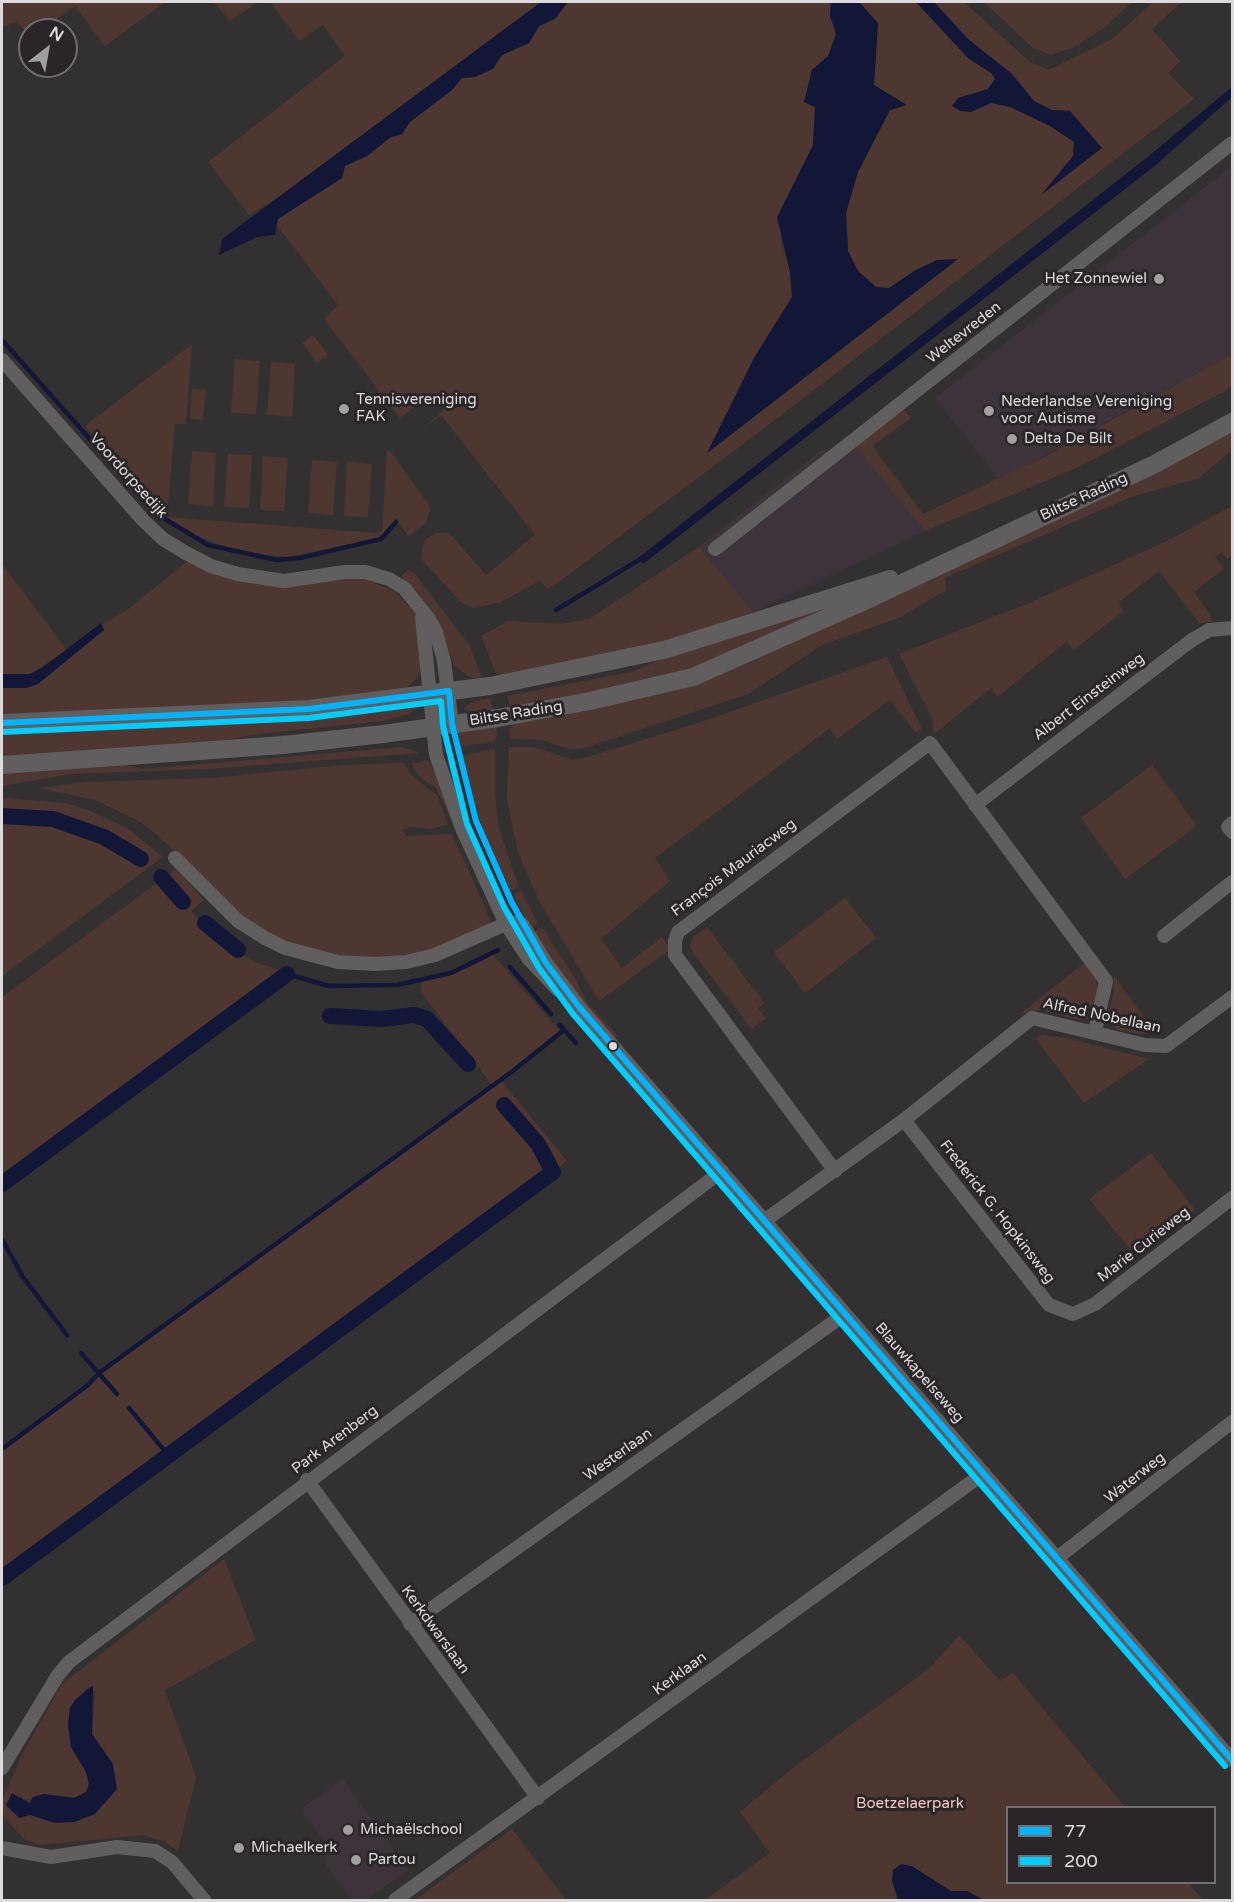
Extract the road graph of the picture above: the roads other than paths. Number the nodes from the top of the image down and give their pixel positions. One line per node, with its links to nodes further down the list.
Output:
1 (1233, 143): 4 (street, Weltevreden)
2 (2, 360): 7 (street, Voordorpsedijk)
3 (1233, 422): 5 (main road, Biltse Rading)
4 (715, 549)
5 (932, 567): 7 (main road, Biltse Rading); 9 (main road, Biltse Rading)
6 (1231, 627): 12 (street, Albert Einsteinweg)
7 (440, 692): 8 (main road, Biltse Rading); 9 (street); 10 (street)
8 (2, 723)
9 (452, 724): 10 (main road, Biltse Rading)
10 (433, 726): 11 (main road, Biltse Rading); 17 (street)
11 (2, 765)
12 (975, 805): 20 (street); 23 (street, François Mauriacweg)
13 (1233, 823): 14 (street)
14 (1233, 832)
15 (175, 858): 17 (street)
16 (1233, 882): 18 (street)
17 (502, 926): 22 (street, Blauwkapelseweg)
18 (1164, 936)
19 (1233, 997): 20 (street, Alfred Nobellaan)
20 (1095, 1032): 21 (street, Alfred Nobellaan)
21 (903, 1120): 23 (street, Alfred Nobellaan); 27 (street, Frederick G. Hopkinsweg)
22 (722, 1171): 25 (street, Blauwkapelseweg); 30 (street, Park Arenberg)
23 (835, 1171): 25 (street, Alfred Nobellaan)
24 (1233, 1198): 27 (street, Marie Curieweg)
25 (764, 1221): 26 (street, Blauwkapelseweg)
26 (845, 1314): 29 (street, Blauwkapelseweg); 32 (street, Westerlaan)
27 (1073, 1314)
28 (1233, 1422): 31 (street, Waterweg)
29 (984, 1473): 31 (street, Blauwkapelseweg); 35 (street, Kerklaan)
30 (308, 1480): 32 (street, Kerkdwarslaan); 34 (street, Park Arenberg)
31 (1057, 1558): 33 (street, Blauwkapelseweg)
32 (410, 1624): 35 (street, Kerkdwarslaan)
33 (1233, 1760)
34 (2, 1768)
35 (538, 1798): 38 (street, Kerklaan)
36 (2, 1848): 37 (street)
37 (204, 1900)
38 (395, 1900)

